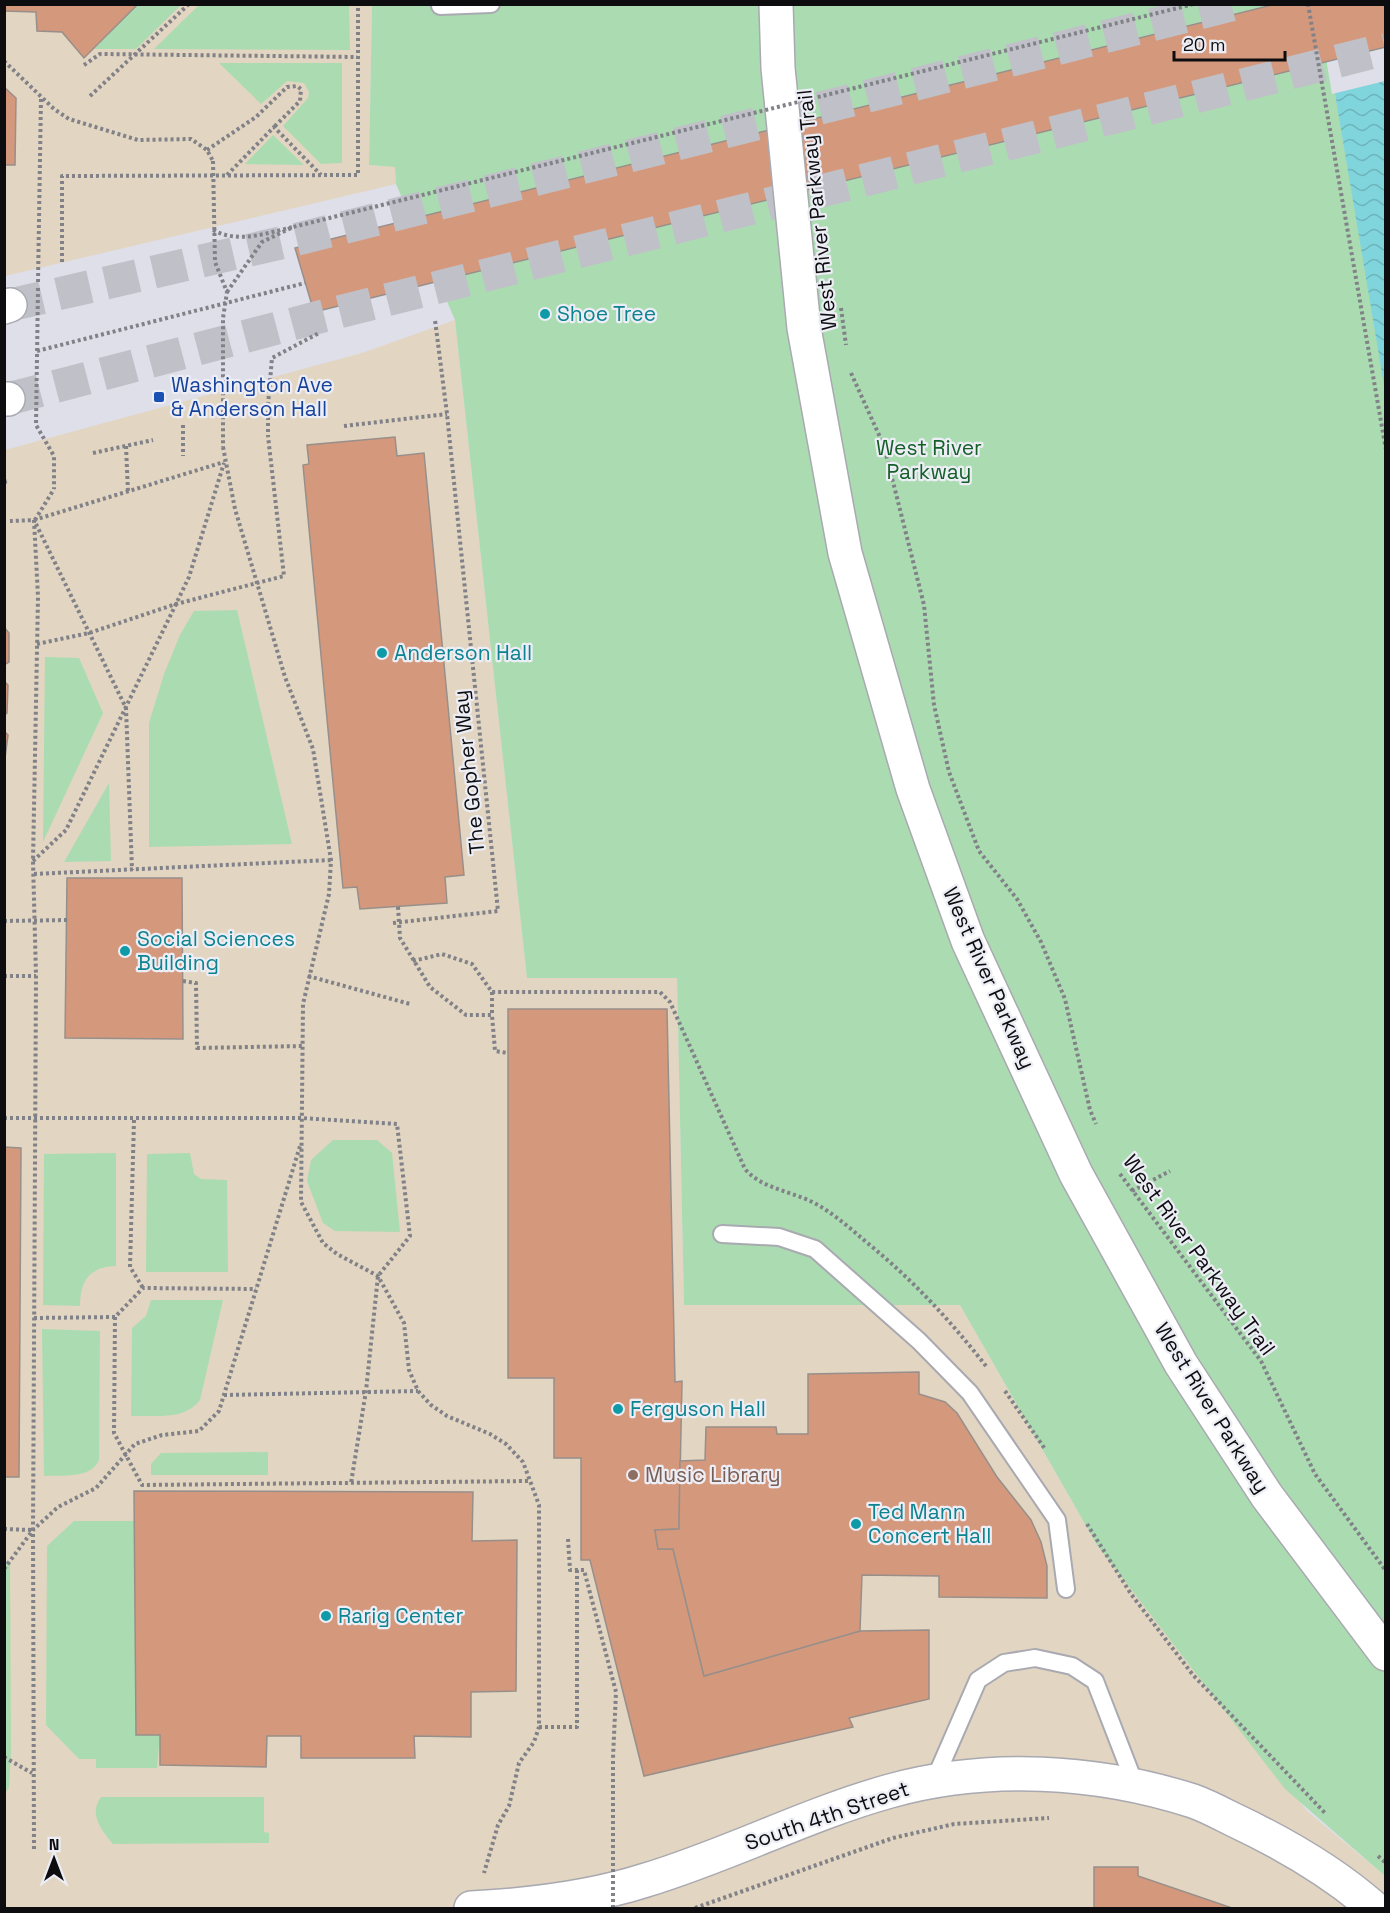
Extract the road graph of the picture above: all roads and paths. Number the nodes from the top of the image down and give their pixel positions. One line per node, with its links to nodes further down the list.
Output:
1 (189, 4): 8 (path)
2 (358, 4): 9 (path)
3 (491, 4): 7 (lane)
4 (776, 4): 94 (street, West River Parkway)
5 (1194, 4): 20 (path, bridge)
6 (1308, 4): 37 (path)
7 (440, 6)
8 (136, 55): 9 (path); 11 (path); 14 (path)
9 (357, 57): 18 (path)
10 (4, 61): 13 (path)
11 (84, 65)
12 (819, 95): 15 (path, West River Parkway Trail)
13 (41, 96): 17 (path); 29 (path, bridge)
14 (90, 96)
15 (820, 107)
16 (274, 127): 17 (path); 18 (path); 19 (path)
17 (207, 150): 21 (path, bridge)
18 (321, 175): 19 (path)
19 (226, 176): 22 (path)
20 (293, 227): 21 (path, bridge); 24 (path, bridge)
21 (213, 230): 24 (path, bridge)
22 (62, 262)
23 (305, 283): 25 (path)
24 (226, 292): 25 (path, bridge)
25 (225, 303): 29 (path); 40 (path, bridge)
26 (840, 306): 30 (path, West River Parkway Trail)
27 (435, 320): 32 (path, The Gopher Way, bridge)
28 (319, 333): 44 (path, bridge)
29 (37, 351): 42 (path, bridge)
30 (847, 351)
31 (849, 362): 70 (path)
32 (447, 414): 34 (path); 56 (path, The Gopher Way, bridge)
33 (183, 425): 39 (path, bridge)
34 (344, 426)
35 (153, 440): 36 (path)
36 (126, 446): 38 (path); 41 (path)
37 (1386, 450)
38 (93, 453)
39 (183, 456)
40 (224, 462): 41 (path); 44 (path); 45 (path)
41 (128, 492): 42 (path)
42 (34, 520): 43 (path); 46 (path); 47 (path)
43 (10, 521)
44 (257, 584): 45 (path); 49 (path)
45 (176, 604): 46 (path); 48 (path)
46 (89, 633): 47 (path); 48 (path)
47 (37, 644): 50 (path)
48 (126, 708): 50 (path); 51 (path)
49 (331, 860): 51 (path); 59 (path)
50 (33, 861): 52 (path)
51 (132, 870): 52 (path)
52 (34, 874): 58 (path)
53 (398, 908): 63 (path)
54 (67, 920): 55 (path, bridge)
55 (4, 921)
56 (393, 923)
57 (4, 976): 58 (path)
58 (36, 976): 67 (path)
59 (308, 976): 62 (path); 64 (path)
60 (183, 981): 64 (path)
61 (492, 992): 63 (path)
62 (410, 1004)
63 (492, 1015): 65 (path)
64 (303, 1046): 68 (path)
65 (508, 1053)
66 (4, 1118): 67 (path)
67 (36, 1118): 69 (path); 80 (path)
68 (302, 1118): 69 (path); 71 (path); 76 (path)
69 (135, 1120): 77 (path)
70 (1098, 1131)
71 (301, 1142): 76 (path); 78 (path)
72 (1116, 1169): 74 (path, West River Parkway Trail)
73 (1170, 1171): 74 (path)
74 (1132, 1191): 92 (path, West River Parkway Trail)
75 (722, 1234): 93 (lane)
76 (378, 1276): 81 (path); 82 (path)
77 (143, 1288): 78 (path); 79 (path)
78 (256, 1289): 83 (path)
79 (115, 1317): 80 (path); 84 (path)
80 (34, 1318): 88 (path)
81 (418, 1391): 82 (path); 85 (path)
82 (366, 1392): 83 (path); 86 (path)
83 (224, 1395): 84 (path)
84 (125, 1454): 86 (path); 88 (path)
85 (531, 1481): 86 (path); 95 (path)
86 (351, 1483)
87 (4, 1529): 88 (path)
88 (33, 1530): 90 (path); 97 (path)
89 (568, 1539): 91 (path)
90 (4, 1569)
91 (577, 1570): 95 (path); 105 (path, bridge)
92 (1386, 1571)
93 (1066, 1589)
94 (1386, 1654)
95 (539, 1727): 104 (path)
96 (4, 1757): 97 (path)
97 (32, 1773): 101 (path)
98 (934, 1781): 99 (street, South 4th Street); 99 (lane); 104 (street, South 4th Street)
99 (1136, 1787): 107 (street, South 4th Street)
100 (1049, 1818): 106 (path)
101 (34, 1850)
102 (1378, 1856): 103 (path)
103 (1386, 1863)
104 (472, 1908)
105 (613, 1908)
106 (695, 1908)
107 (1374, 1908)

